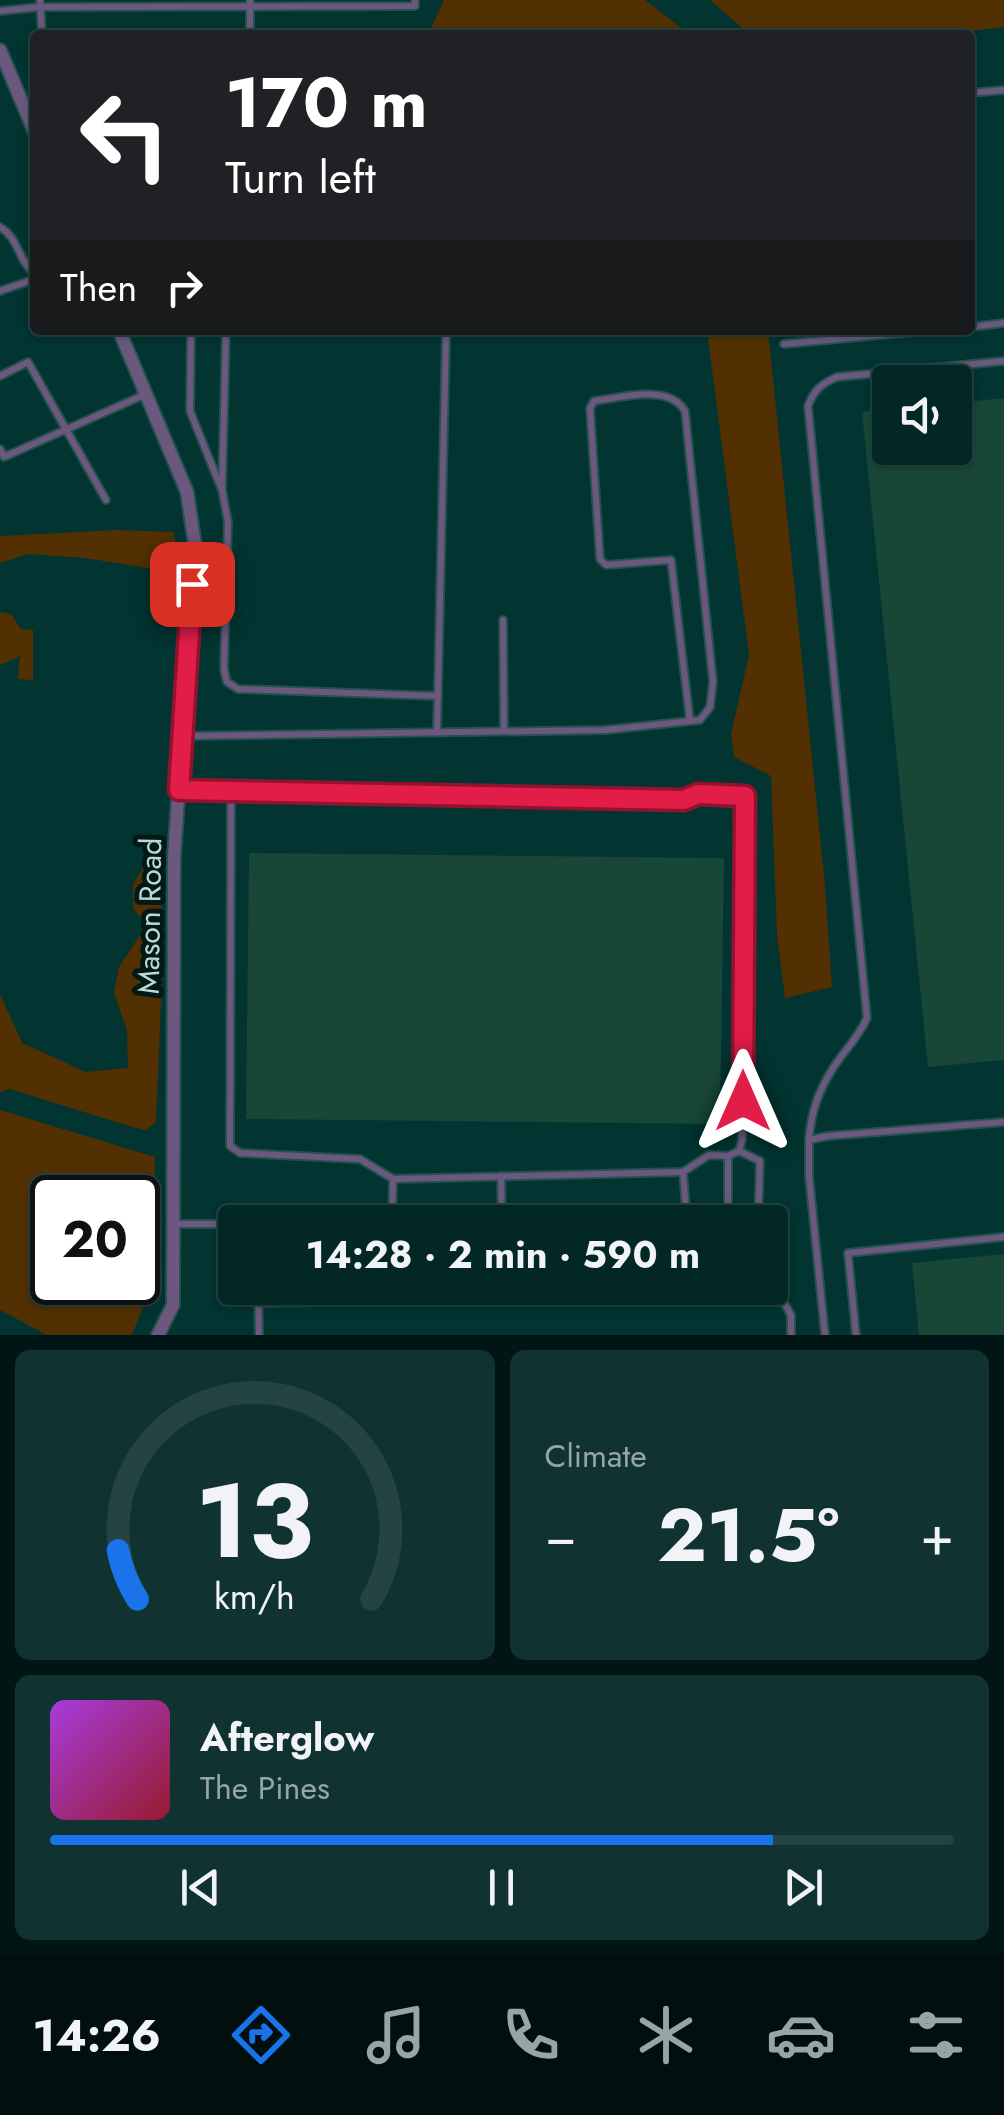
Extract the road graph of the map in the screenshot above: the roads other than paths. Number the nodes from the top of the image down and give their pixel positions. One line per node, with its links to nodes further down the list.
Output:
1 (416, 0): 2 (lane)
2 (280, 2): 4 (lane)
3 (40, 3): 4 (lane); 5 (lane); 6 (lane)
4 (250, 3): 7 (lane)
5 (0, 11)
6 (42, 30)
7 (250, 30)
8 (0, 50): 11 (street)
9 (1004, 90): 10 (lane)
10 (975, 93)
11 (30, 121)
12 (0, 227): 13 (lane)
13 (30, 270)
14 (30, 278): 15 (lane)
15 (0, 291)
16 (1004, 323): 17 (lane)
17 (975, 326)
18 (121, 335): 26 (street, Mason Road)
19 (191, 335): 29 (lane)
20 (226, 335): 29 (lane)
21 (446, 335): 32 (lane)
22 (880, 335): 23 (lane)
23 (784, 344)
24 (1004, 361): 40 (lane)
25 (0, 376): 27 (lane)
26 (147, 394): 27 (lane); 36 (street, Mason Road)
27 (65, 430): 28 (lane); 30 (lane)
28 (0, 448)
29 (222, 490): 32 (lane)
30 (106, 500)
31 (503, 620): 34 (lane)
32 (438, 696): 35 (lane)
33 (690, 720): 33 (lane); 34 (lane)
34 (504, 731): 35 (lane)
35 (437, 732): 36 (lane)
36 (182, 736): 37 (street, Mason Road)
37 (179, 790): 38 (lane); 51 (street, Mason Road)
38 (231, 791): 41 (lane); 45 (lane)
39 (1004, 1122): 40 (lane)
40 (809, 1140): 59 (lane)
41 (739, 1151): 42 (lane); 50 (lane)
42 (728, 1156): 43 (lane); 49 (lane)
43 (684, 1172): 44 (lane); 48 (lane)
44 (501, 1176): 45 (lane); 47 (lane)
45 (393, 1179): 46 (lane)
46 (392, 1205)
47 (502, 1205)
48 (686, 1205)
49 (728, 1205)
50 (759, 1205)
51 (173, 1224): 52 (lane); 56 (street, Mason Road)
52 (218, 1224)
53 (1004, 1237): 60 (lane)
54 (258, 1305): 57 (lane)
55 (785, 1305): 58 (lane)
56 (158, 1335)
57 (258, 1335)
58 (791, 1335)
59 (825, 1335)
60 (856, 1335)

